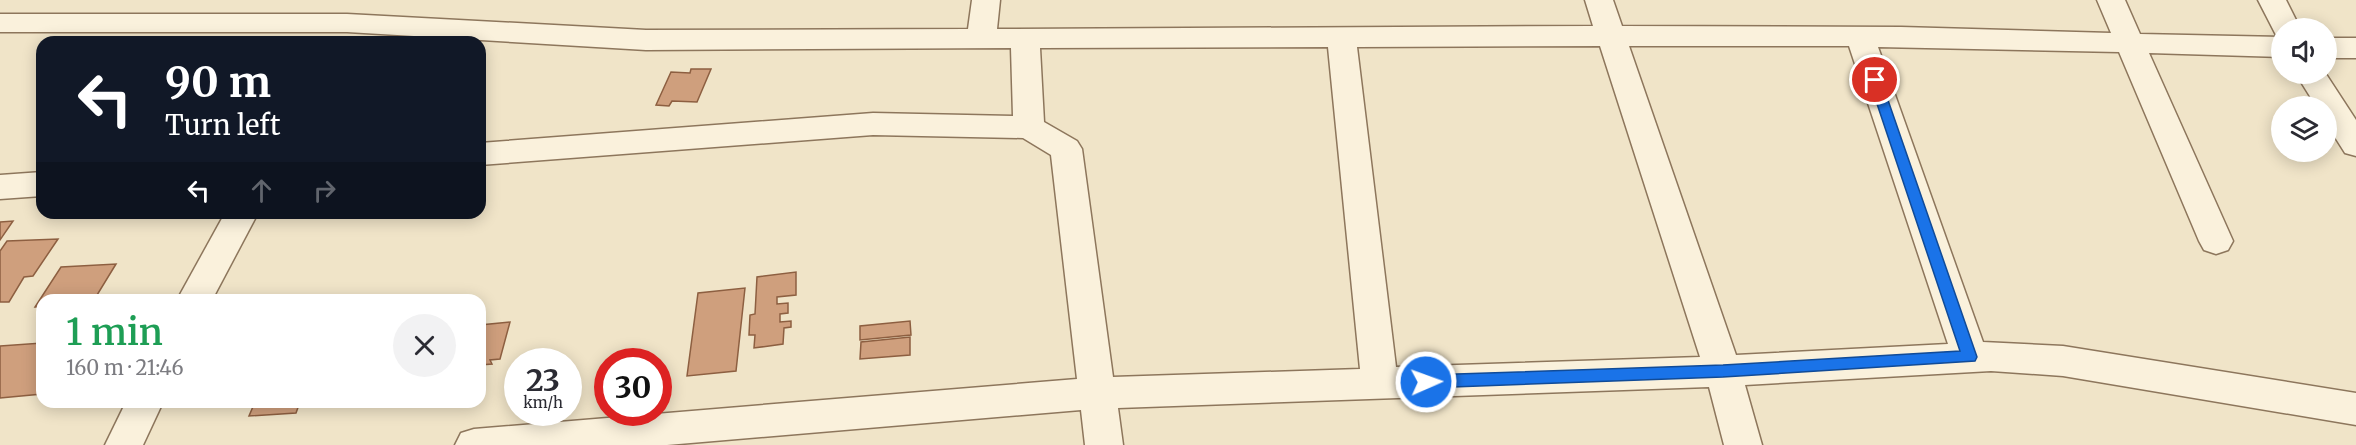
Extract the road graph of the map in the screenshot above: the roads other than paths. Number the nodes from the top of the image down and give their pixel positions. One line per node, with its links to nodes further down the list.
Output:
1 (986, 0): 11 (street)
2 (1599, 0): 8 (street)
3 (2111, 0): 13 (street)
4 (2272, 0): 5 (street)
5 (2281, 18)
6 (347, 22): 7 (street); 11 (street)
7 (0, 23)
8 (1610, 36): 9 (street); 10 (street); 27 (street)
9 (1341, 37): 12 (street); 28 (street)
10 (1860, 37): 13 (street); 26 (street)
11 (981, 39): 12 (street)
12 (1025, 39): 18 (street)
13 (2131, 43): 14 (street); 24 (street)
14 (2271, 46)
15 (2337, 48): 16 (street)
16 (2356, 48)
17 (2317, 84): 19 (street)
18 (1029, 127): 20 (street); 29 (street)
19 (2356, 145)
20 (486, 154)
21 (36, 184): 22 (street)
22 (0, 187)
23 (239, 219): 25 (street)
24 (2216, 241)
25 (197, 294)
26 (1970, 357): 27 (street); 31 (street)
27 (1723, 371): 28 (street); 35 (street)
28 (1380, 383): 29 (street)
29 (1099, 393): 33 (street); 34 (street)
30 (142, 408): 32 (street)
31 (2356, 409)
32 (124, 445)
33 (474, 445)
34 (1104, 445)
35 (1743, 445)

